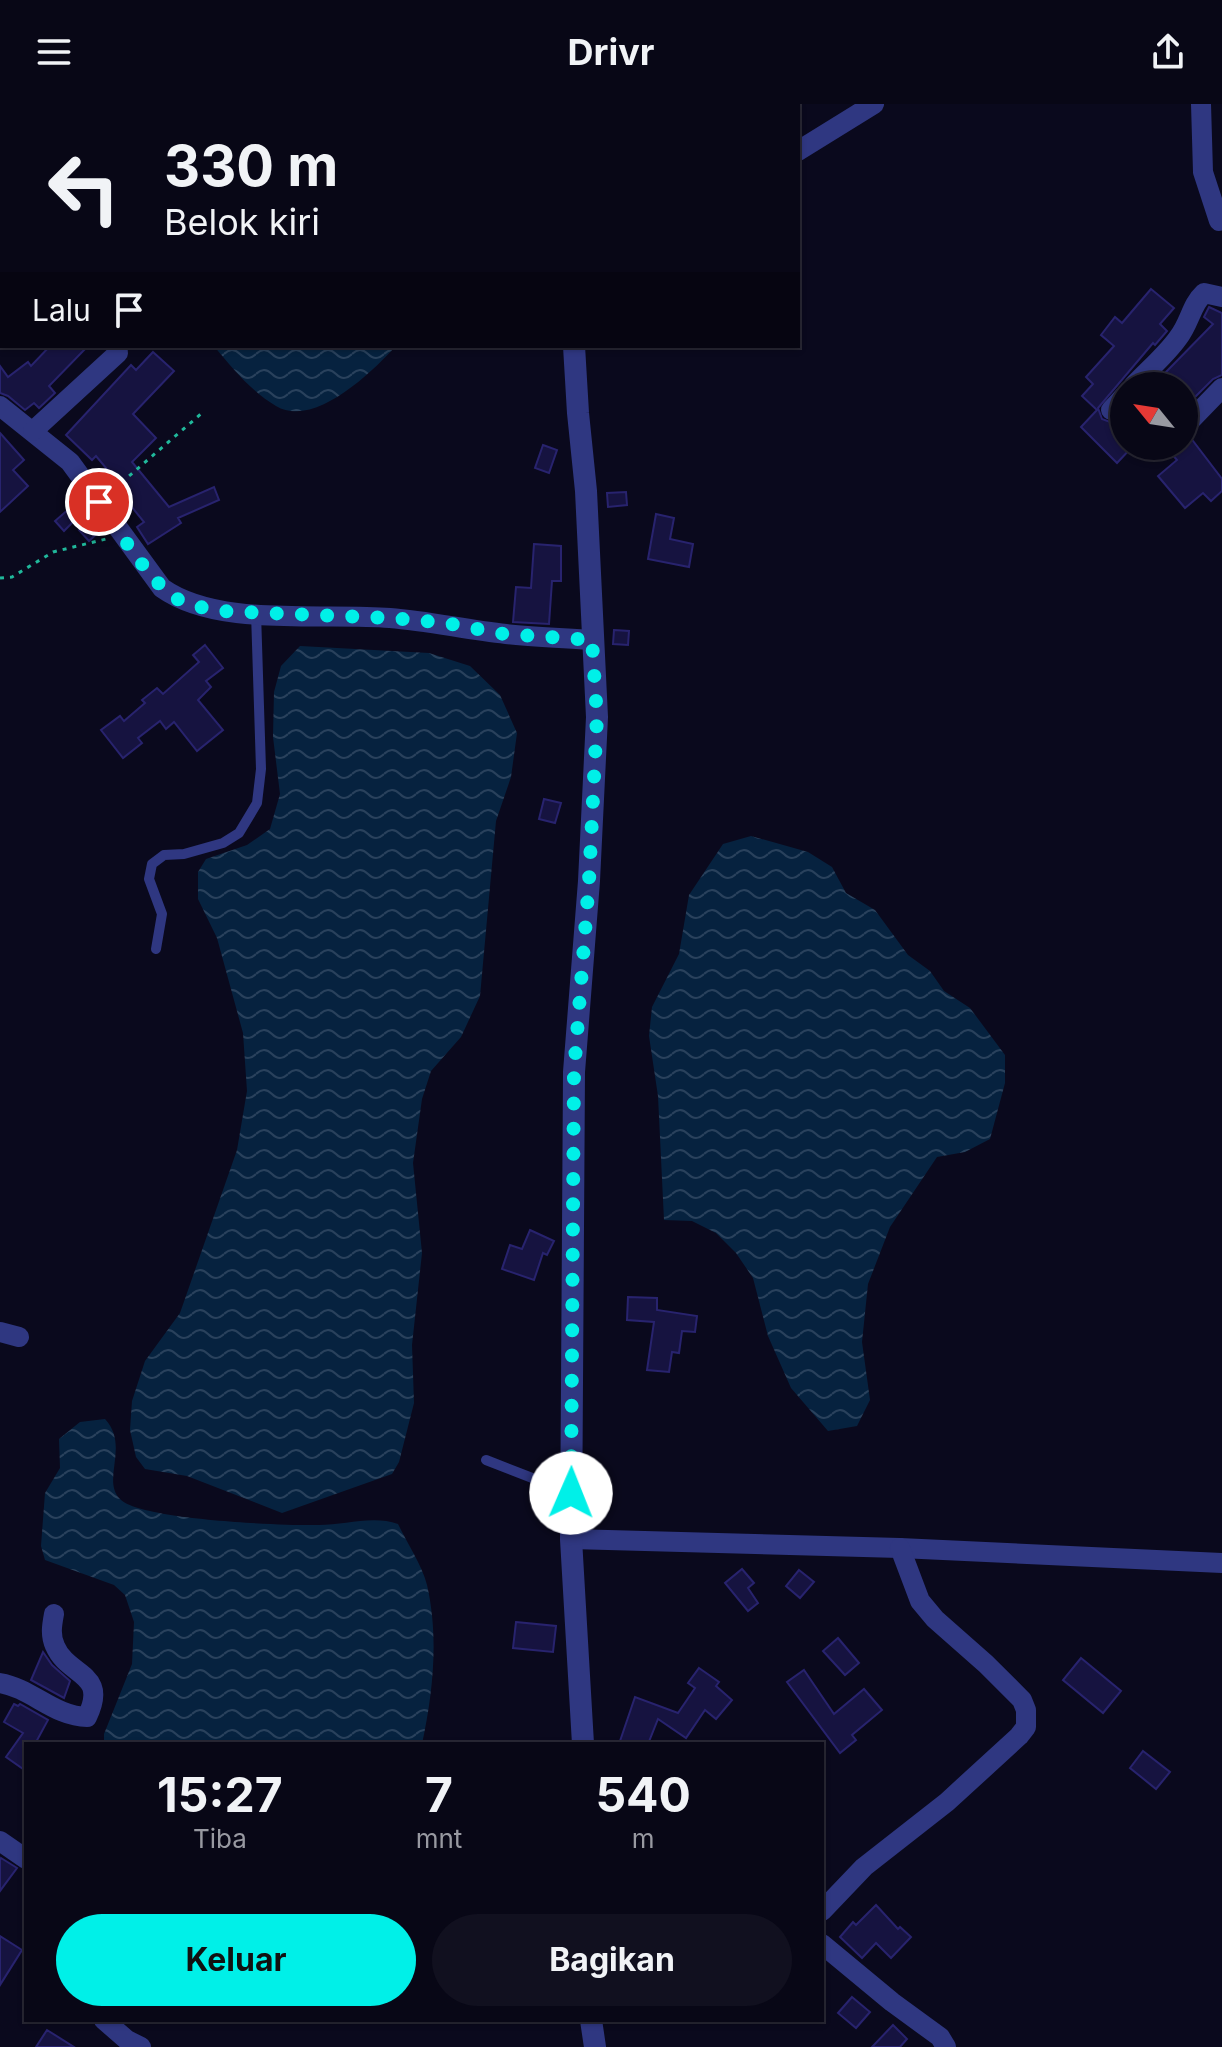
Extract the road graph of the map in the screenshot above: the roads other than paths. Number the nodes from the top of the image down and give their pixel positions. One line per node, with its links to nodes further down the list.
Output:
1 (874, 104): 3 (street)
2 (1201, 104): 4 (street)
3 (800, 150)
4 (1219, 221)
5 (1222, 297): 8 (street)
6 (574, 348): 14 (street)
7 (118, 353): 12 (street)
8 (1146, 372)
9 (1222, 388): 11 (street)
10 (0, 406): 12 (street)
11 (1198, 413)
12 (33, 431): 13 (street)
13 (256, 613): 14 (street); 15 (lane)
14 (592, 640): 17 (street)
15 (156, 949)
16 (486, 1460): 17 (lane)
17 (571, 1493): 18 (street)
18 (571, 1539): 19 (street); 23 (street)
19 (900, 1548): 20 (street); 26 (street)
20 (1222, 1563)
21 (54, 1614): 22 (street)
22 (0, 1683)
23 (583, 1742)
24 (0, 1841): 25 (street)
25 (24, 1858)
26 (824, 1909)
27 (824, 1946): 32 (street)
28 (106, 2022): 30 (street)
29 (591, 2022): 31 (street)
30 (130, 2045)
31 (595, 2047)
32 (946, 2047)

